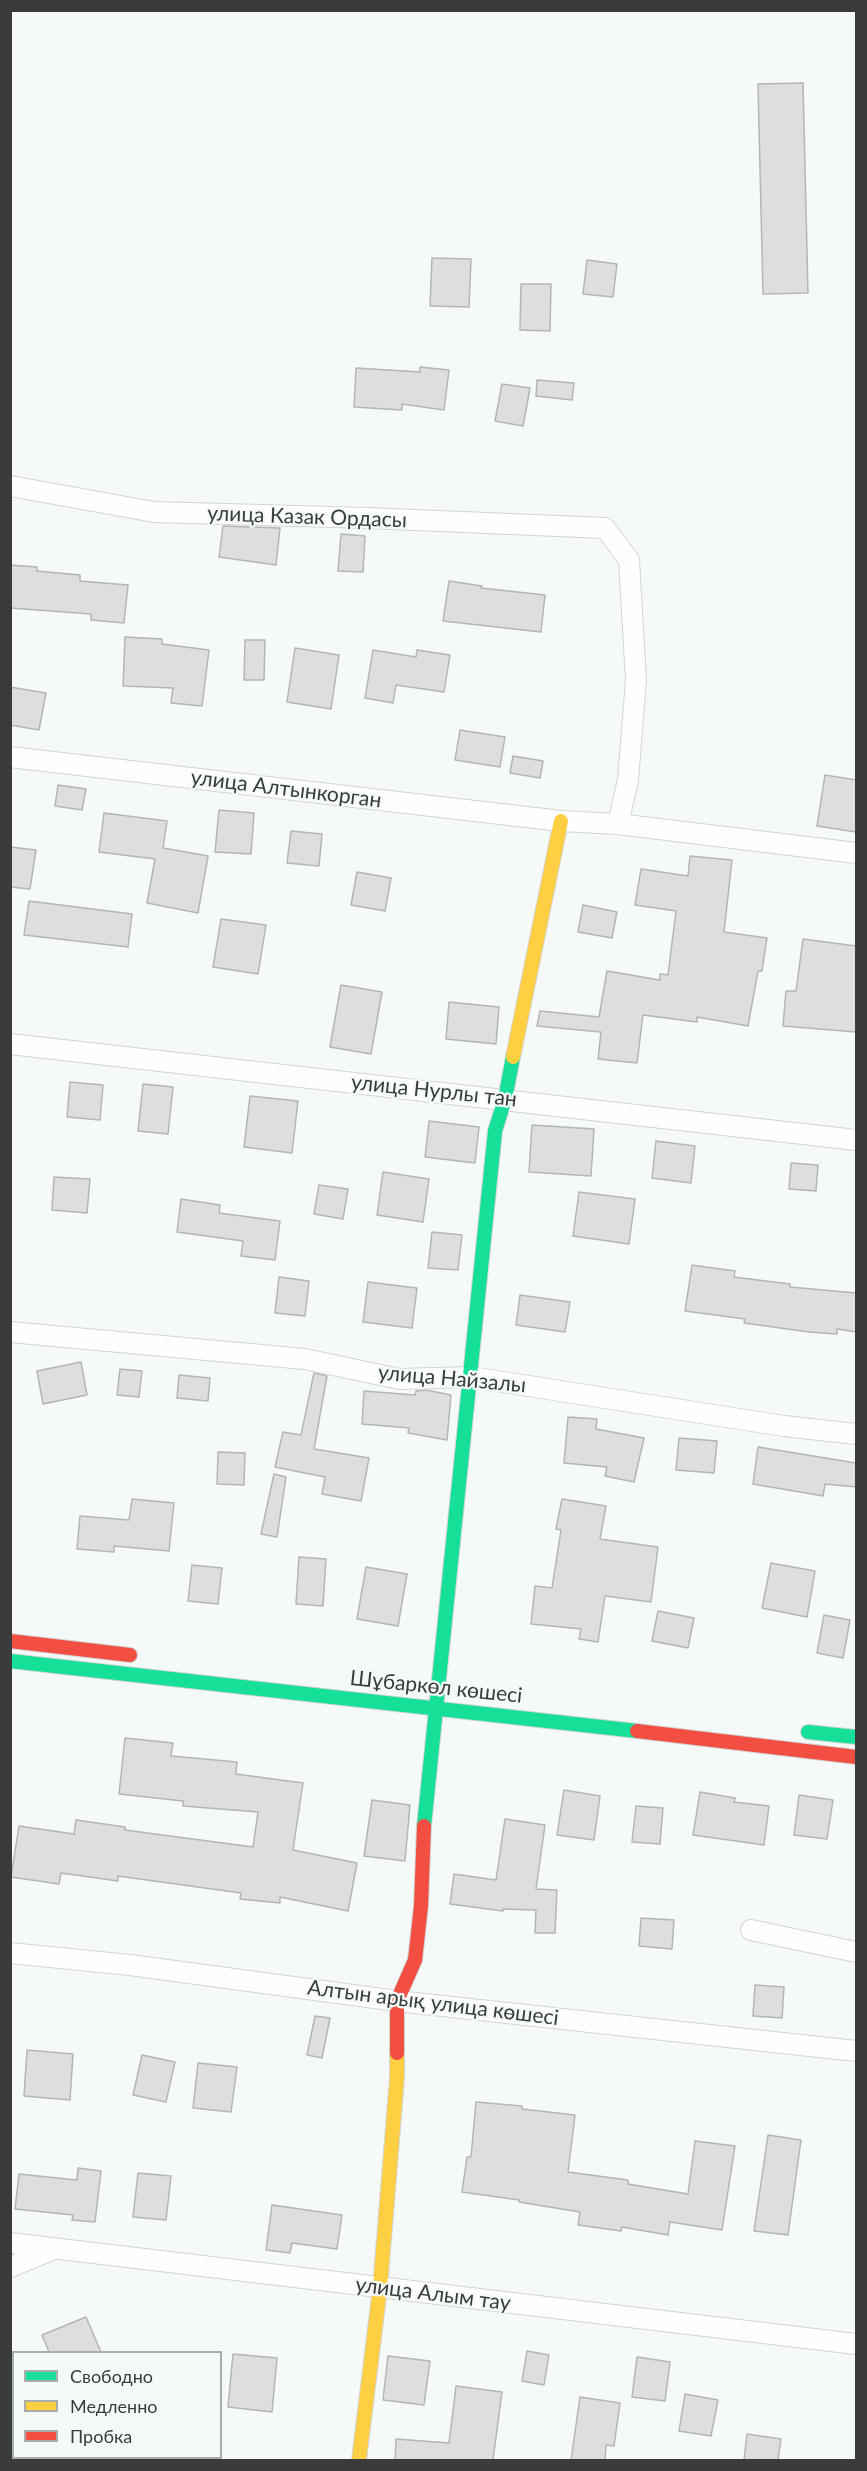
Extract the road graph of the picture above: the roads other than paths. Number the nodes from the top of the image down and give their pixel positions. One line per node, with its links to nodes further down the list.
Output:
1 (10, 486): 4 (street, улица Казак Ордасы)
2 (10, 758): 3 (street, улица Алтынкорган)
3 (561, 821): 4 (street, улица Алтынкорган); 7 (street)
4 (618, 824): 5 (street, улица Алтынкорган)
5 (856, 853)
6 (10, 1044): 7 (street, улица Нурлы тан)
7 (505, 1099): 8 (street, улица Нурлы тан); 10 (street)
8 (856, 1140)
9 (10, 1332): 10 (street, улица Найзалы)
10 (471, 1377): 11 (street, улица Найзалы); 15 (street)
11 (856, 1434)
12 (10, 1641): 13 (street)
13 (141, 1656)
14 (10, 1661): 15 (street, Шұбаркөл көшесі)
15 (436, 1709): 18 (street, Шұбаркөл көшесі); 22 (street)
16 (798, 1730): 17 (street)
17 (856, 1737)
18 (856, 1757)
19 (751, 1930): 20 (street)
20 (856, 1952)
21 (10, 1953): 22 (street, Алтын арық улица көшесі)
22 (397, 2001): 23 (street, Алтын арық улица көшесі); 27 (street)
23 (856, 2051)
24 (10, 2243): 25 (street, улица Алым тау)
25 (53, 2249): 26 (street); 27 (street, улица Алым тау)
26 (10, 2267)
27 (380, 2288): 28 (street, улица Алым тау); 29 (street)
28 (856, 2344)
29 (359, 2460)

